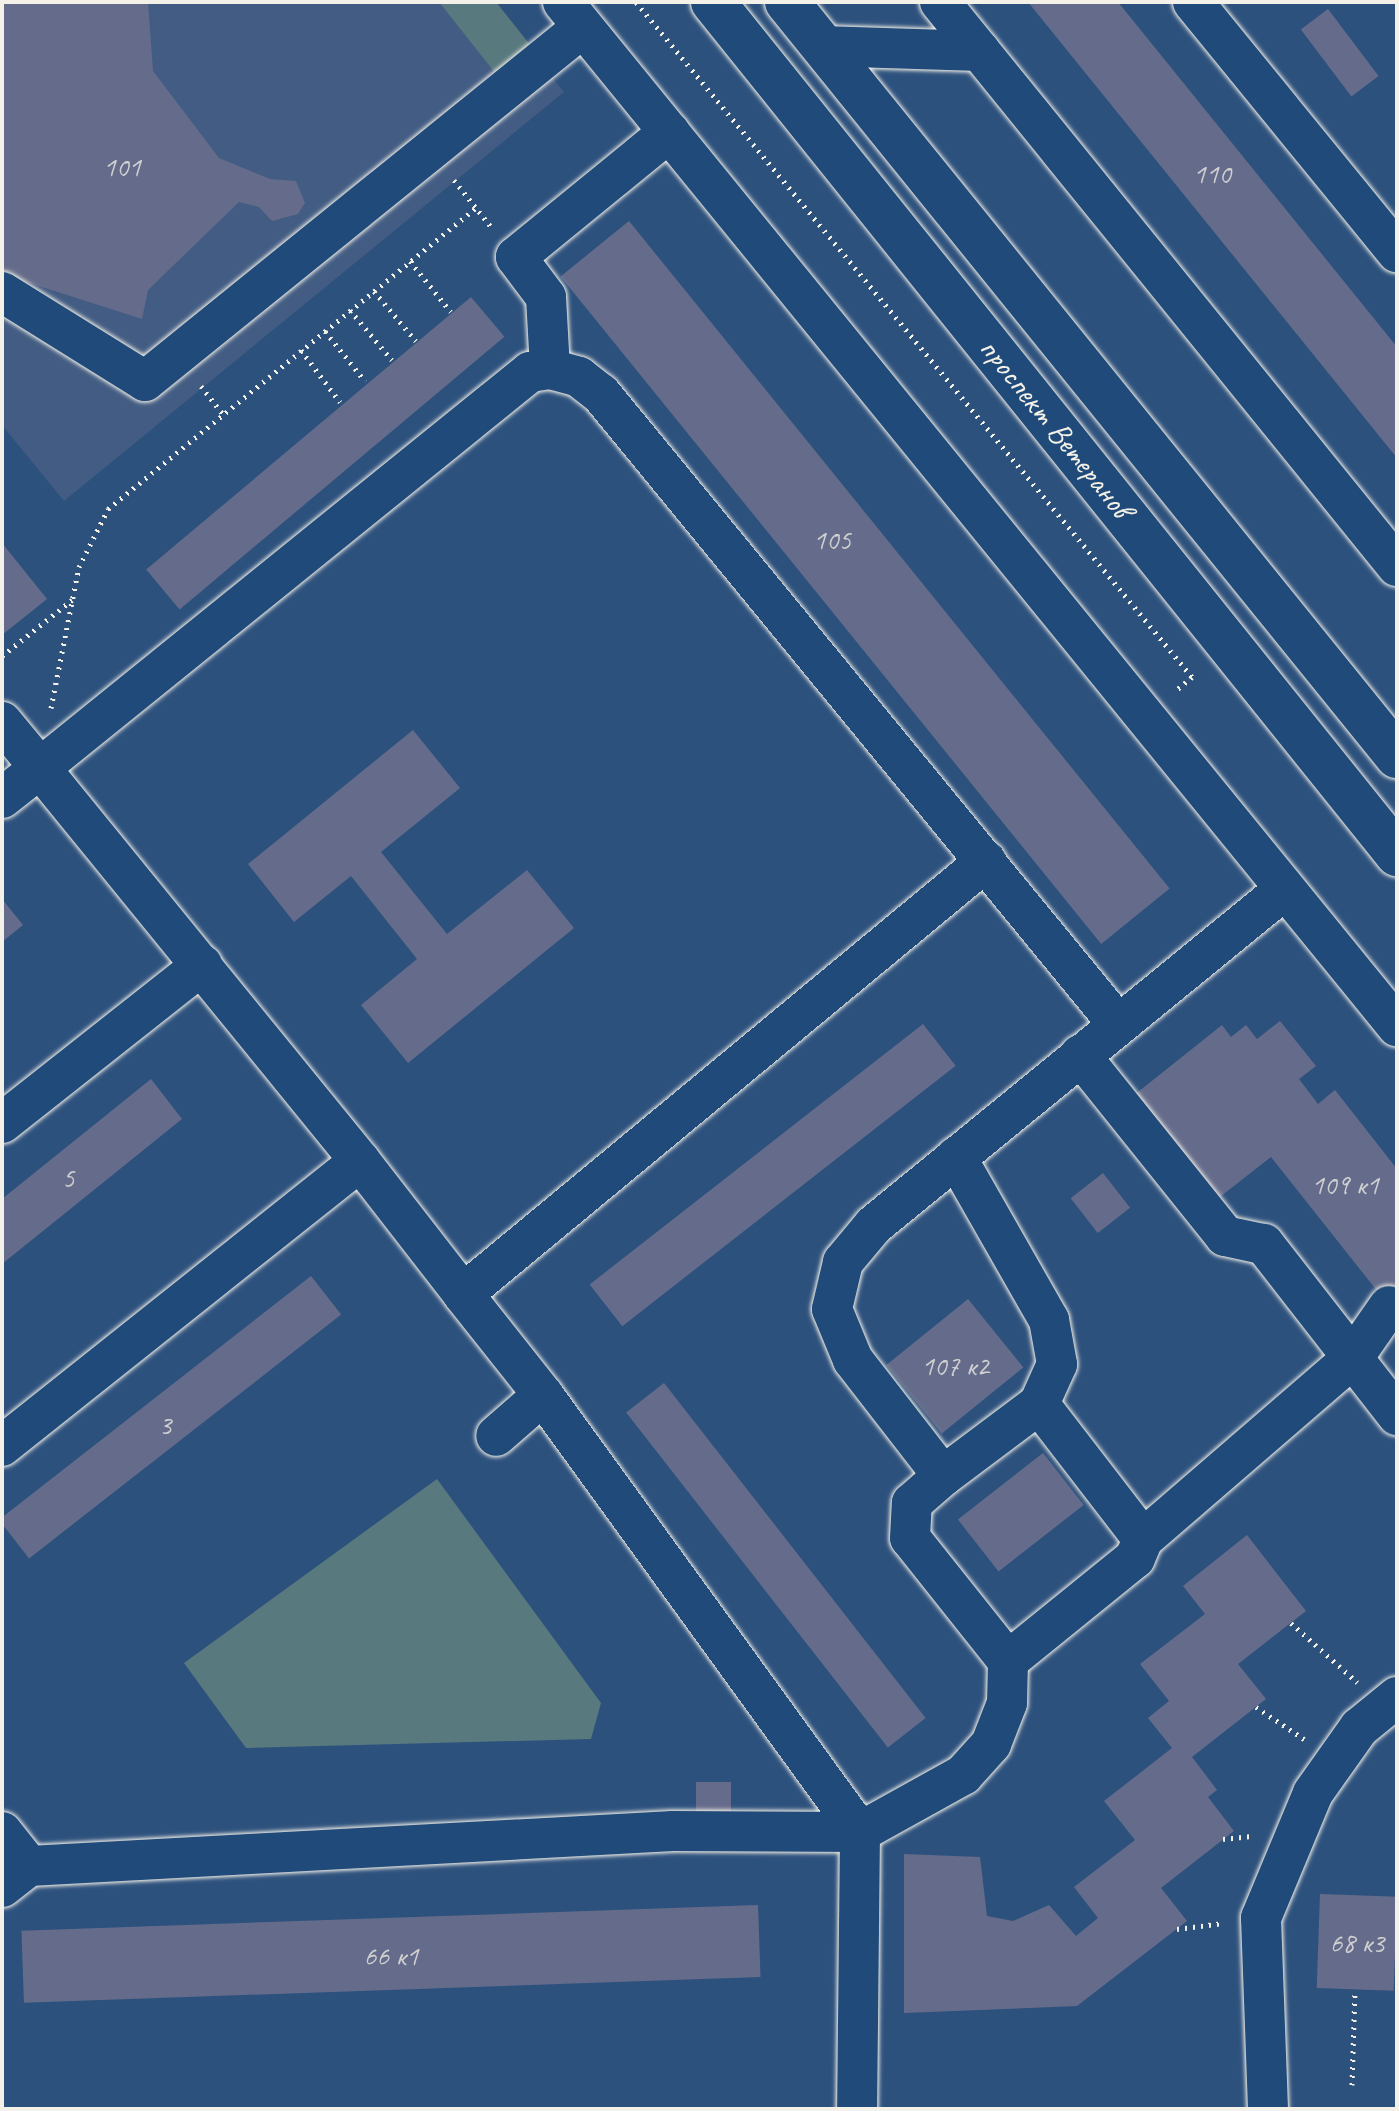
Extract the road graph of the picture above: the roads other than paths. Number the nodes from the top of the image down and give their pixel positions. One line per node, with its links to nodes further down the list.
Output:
1 (713, 2): 17 (main road, проспект Ветеранов)
2 (787, 2): 6 (main road, проспект Ветеранов)
3 (940, 2): 7 (street)
4 (1193, 2): 9 (street)
5 (573, 14): 8 (street); 10 (street)
6 (821, 46): 7 (street); 14 (main road, проспект Ветеранов)
7 (980, 51): 12 (street)
8 (669, 132): 11 (street); 19 (street)
9 (1397, 252)
10 (2, 292)
11 (550, 369): 15 (street); 18 (street)
12 (1397, 566)
13 (2, 722): 15 (street)
14 (1397, 756)
15 (40, 768): 16 (street); 20 (street)
16 (2, 798)
17 (1397, 854)
18 (986, 861): 21 (street); 27 (street)
19 (1284, 890): 21 (street); 22 (street)
20 (202, 965): 24 (street); 26 (street)
21 (1118, 1024): 23 (street)
22 (1397, 1026)
23 (1080, 1055): 25 (street); 29 (street)
24 (2, 1123)
25 (956, 1157): 31 (street); 35 (street)
26 (360, 1161): 27 (street); 34 (street)
27 (463, 1294): 30 (street)
28 (1389, 1306): 29 (street)
29 (1353, 1358): 32 (street); 36 (street)
30 (543, 1395): 33 (street); 40 (street)
31 (1039, 1404): 35 (street); 36 (street)
32 (1397, 1415)
33 (496, 1436)
34 (2, 1446)
35 (943, 1476): 37 (street)
36 (1143, 1539): 37 (street)
37 (1008, 1661): 40 (street)
38 (1391, 1702): 43 (street)
39 (2, 1832): 41 (street)
40 (860, 1832): 41 (street); 42 (street)
41 (16, 1877)
42 (857, 2109)
43 (1268, 2109)

